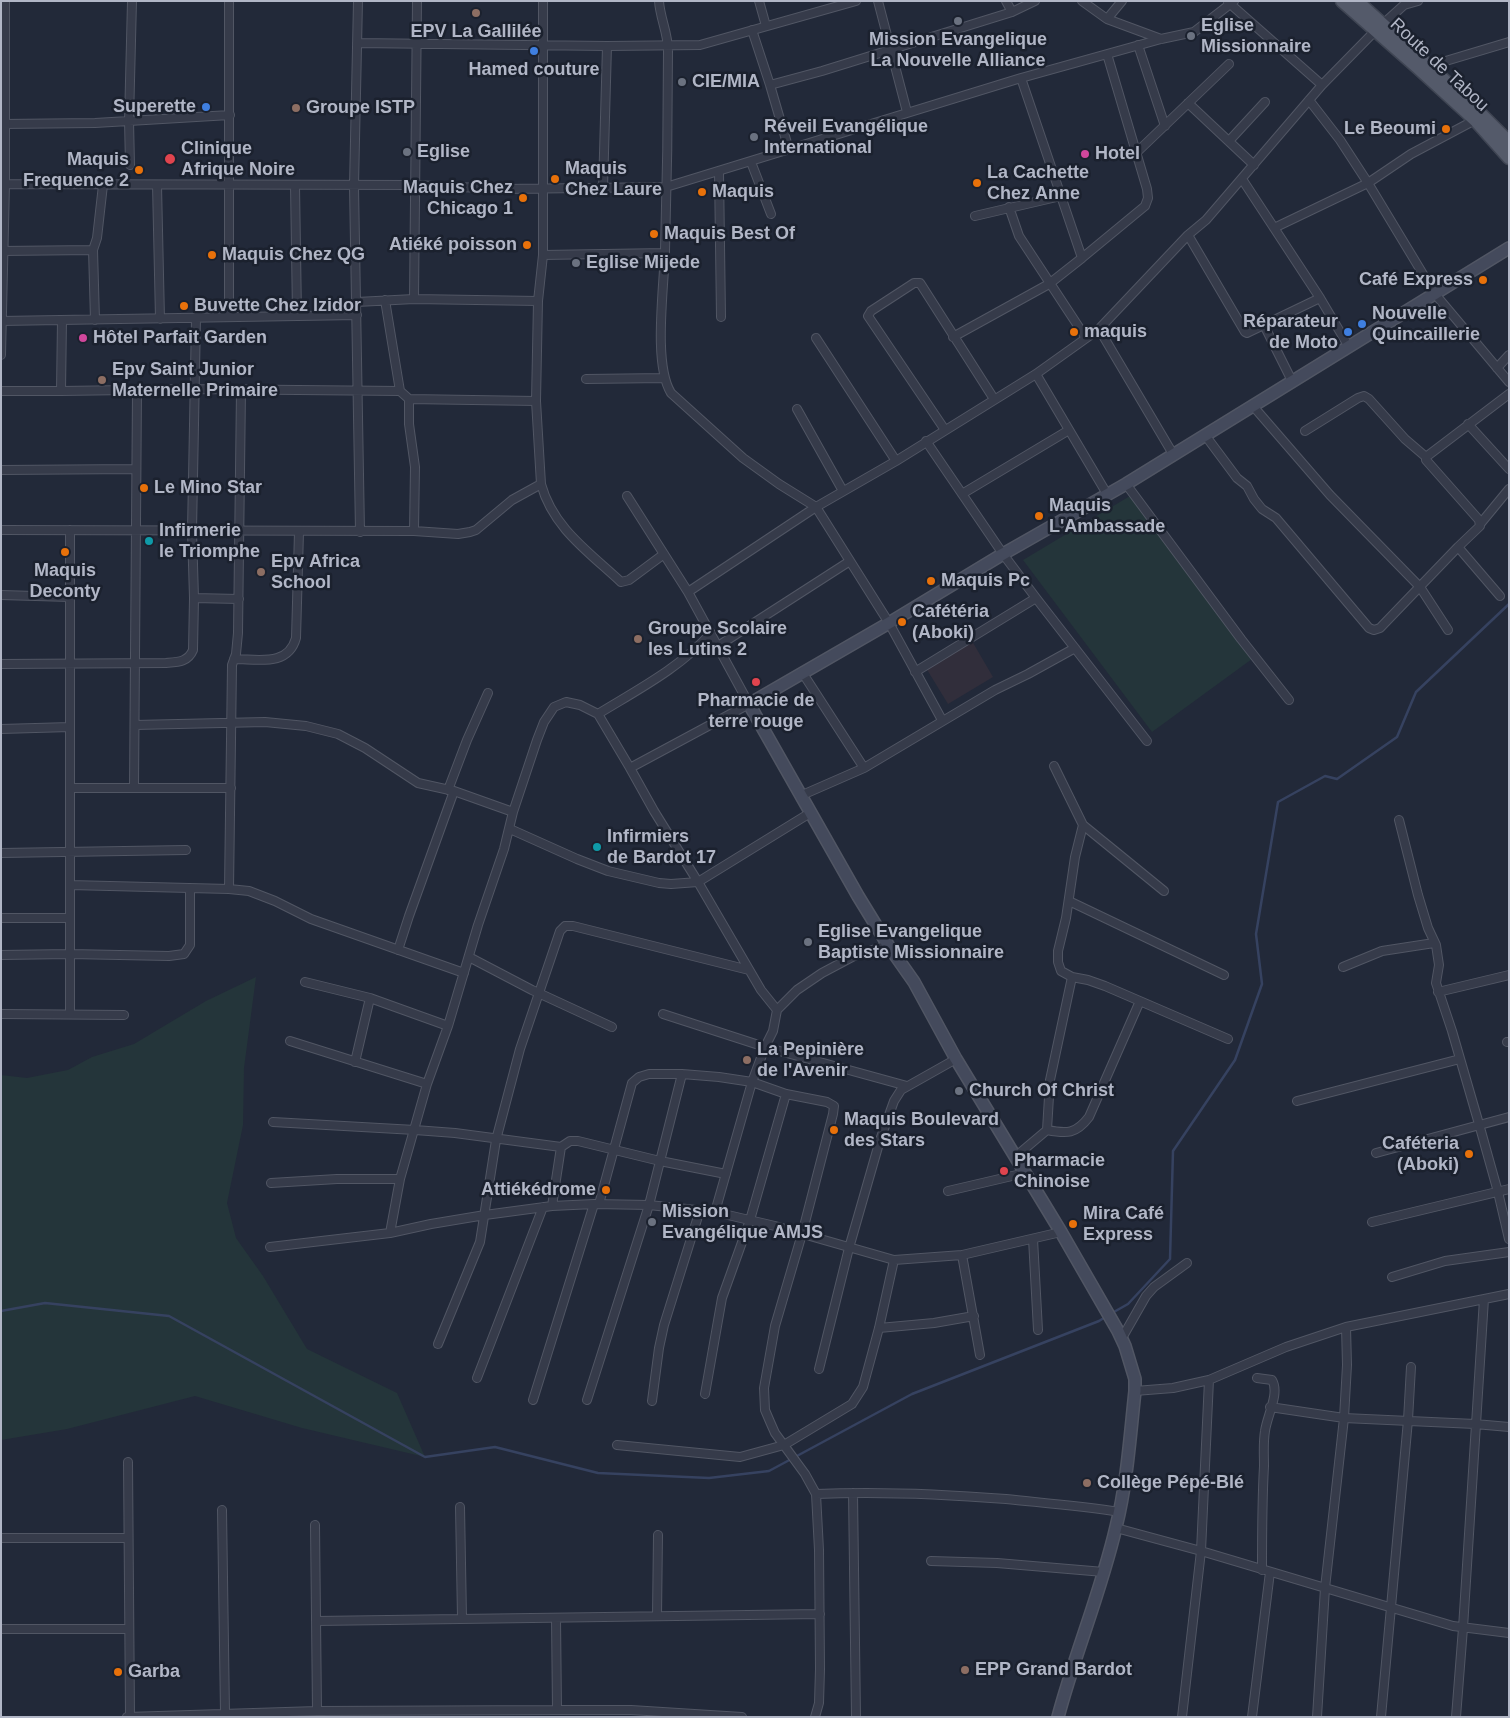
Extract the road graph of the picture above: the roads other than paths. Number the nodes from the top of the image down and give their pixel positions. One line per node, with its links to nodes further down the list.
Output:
1 (6, 1): 34 (street)
2 (132, 1): 47 (street)
3 (230, 1): 45 (street)
4 (358, 1): 27 (street)
5 (417, 1): 28 (street)
6 (543, 1): 29 (street)
7 (659, 1): 32 (street)
8 (759, 1): 22 (street)
9 (856, 1): 18 (street)
10 (878, 1): 33 (street)
11 (1006, 1): 20 (street)
12 (1035, 1): 20 (street)
13 (1082, 1): 21 (street)
14 (1122, 1): 21 (street)
15 (1342, 1): 23 (main road, Route de Tabou)
16 (1357, 1): 23 (main road, Route de Tabou)
17 (1418, 1): 23 (street)
18 (847, 2): 22 (street)
19 (1230, 2): 25 (street); 40 (street)
20 (1012, 12): 33 (street)
21 (1106, 19): 25 (street)
22 (766, 26): 24 (street)
23 (1380, 27): 37 (main road, Route de Tabou); 40 (street); 46 (main road, Route de Tabou)
24 (752, 30): 32 (street); 39 (street)
25 (1161, 39): 30 (street)
26 (1509, 42): 37 (street)
27 (357, 43): 28 (street); 66 (street)
28 (417, 43): 29 (street); 67 (street)
29 (542, 45): 31 (street); 69 (street)
30 (1138, 45): 35 (street); 49 (street)
31 (607, 46): 32 (street); 70 (street)
32 (668, 46): 68 (street)
33 (890, 50): 39 (street); 44 (street)
34 (3, 51): 48 (street)
35 (1106, 54): 38 (street); 53 (street)
36 (1229, 64): 43 (street)
37 (1430, 66): 51 (main road, Route de Tabou)
38 (1021, 78): 44 (street); 71 (street)
39 (770, 85): 52 (street)
40 (1322, 85): 41 (street)
41 (1309, 100): 57 (street); 60 (street)
42 (1266, 102): 50 (street)
43 (1188, 103): 49 (street); 50 (street)
44 (907, 112): 52 (street)
45 (230, 115): 47 (street); 64 (street)
46 (1475, 120): 54 (main road, Route de Tabou); 60 (street)
47 (129, 121): 48 (street); 56 (street)
48 (3, 124): 61 (street)
49 (1165, 126): 53 (street)
50 (1229, 141): 57 (street)
51 (1509, 142)
52 (789, 150): 55 (street)
53 (1136, 153): 82 (street)
54 (1509, 158)
55 (751, 162): 58 (street); 73 (street)
56 (130, 165)
57 (1254, 165): 59 (street)
58 (719, 172): 68 (street); 93 (street)
59 (1242, 179): 75 (street); 76 (street)
60 (1368, 183): 75 (street); 84 (street)
61 (3, 184): 62 (street); 79 (street)
62 (103, 185): 63 (street); 78 (street)
63 (157, 185): 64 (street); 95 (street)
64 (230, 185): 65 (street); 92 (street)
65 (295, 185): 66 (street); 90 (street)
66 (354, 186): 67 (street); 88 (street)
67 (414, 186): 69 (street); 86 (street)
68 (666, 187): 70 (street); 80 (street)
69 (542, 188): 70 (street); 81 (street)
70 (603, 189)
71 (1061, 196): 72 (street); 82 (street)
72 (1009, 207): 74 (street); 83 (street)
73 (771, 214)
74 (975, 216)
75 (1274, 228): 85 (street)
76 (1188, 235): 99 (street); 100 (street)
77 (1509, 248): 84 (street)
78 (93, 250): 79 (street); 97 (street)
79 (2, 251): 98 (street)
80 (665, 253): 81 (street); 109 (street)
81 (543, 255): 89 (street)
82 (1082, 258): 83 (street)
83 (1049, 284): 101 (street); 103 (street)
84 (1435, 294): 104 (street); 107 (street)
85 (1320, 298): 99 (street); 104 (street)
86 (414, 299): 87 (street); 89 (street)
87 (385, 300): 88 (street); 119 (street)
88 (357, 302): 91 (street)
89 (538, 302): 123 (street)
90 (297, 315): 91 (street); 92 (street)
91 (357, 315): 115 (street)
92 (230, 317): 94 (street)
93 (721, 317)
94 (196, 318): 95 (street); 113 (street)
95 (160, 319): 97 (street)
96 (62, 320): 97 (street); 98 (street); 117 (street)
97 (95, 320)
98 (2, 321): 105 (street)
99 (1264, 326): 111 (street)
100 (1099, 329): 103 (street); 132 (street)
101 (953, 337): 122 (street); 127 (street)
102 (816, 338): 134 (street)
103 (1086, 338): 108 (street)
104 (1349, 347): 111 (street)
105 (1, 355)
106 (1509, 355): 107 (street)
107 (1497, 368): 112 (street)
108 (1036, 374): 122 (street); 128 (street)
109 (664, 378): 110 (street); 145 (street)
110 (586, 379)
111 (1292, 382): 124 (street)
112 (1509, 382)
113 (196, 389): 114 (street); 118 (street); 150 (street)
114 (242, 390): 115 (street); 151 (street)
115 (356, 390): 119 (street); 154 (street)
116 (1, 391): 117 (street)
117 (60, 391): 118 (street)
118 (137, 391): 135 (street)
119 (400, 391): 121 (street)
120 (1509, 394): 126 (street)
121 (409, 399): 123 (street); 152 (street)
122 (994, 399): 127 (street)
123 (536, 402): 138 (street)
124 (1253, 406): 130 (street); 159 (street)
125 (797, 410): 141 (street)
126 (1468, 424): 133 (street); 137 (street)
127 (945, 430): 131 (street)
128 (1069, 430): 142 (street); 143 (street)
129 (1305, 431): 133 (street)
130 (1205, 435): 132 (street); 159 (street)
131 (926, 441): 134 (street); 142 (street)
132 (1173, 454): 139 (street)
133 (1426, 457): 146 (street)
134 (896, 461): 141 (street)
135 (136, 469): 136 (street); 149 (street)
136 (1, 470)
137 (1509, 470)
138 (541, 484): 152 (street); 156 (street)
139 (1126, 484): 143 (street); 179 (street)
140 (1509, 489): 146 (street)
141 (843, 491): 145 (street)
142 (962, 494): 157 (street)
143 (1107, 494): 157 (street)
144 (627, 496): 156 (street)
145 (816, 507): 158 (street); 160 (street)
146 (1480, 523): 155 (street)
147 (1, 530): 148 (street)
148 (70, 530): 149 (street); 163 (street)
149 (135, 530): 150 (street); 174 (street)
150 (192, 531): 151 (street); 164 (street)
151 (240, 531): 153 (street); 166 (street)
152 (414, 531): 154 (street)
153 (299, 532): 154 (street); 172 (street)
154 (360, 532)
155 (1458, 547): 159 (street); 162 (street)
156 (664, 554): 160 (street)
157 (1003, 554): 165 (street); 167 (street)
158 (850, 561): 167 (street); 170 (street)
159 (1420, 588): 168 (street)
160 (688, 592): 169 (street)
161 (1, 595): 163 (street)
162 (1500, 596)
163 (70, 597): 173 (street)
164 (194, 598): 166 (street); 174 (street)
165 (1036, 598): 171 (street); 177 (street)
166 (239, 600): 172 (street)
167 (889, 623): 176 (street); 177 (street)
168 (1448, 630)
169 (710, 633): 170 (street); 181 (street)
170 (718, 646): 180 (street)
171 (1075, 648): 182 (street); 187 (street)
172 (234, 659): 183 (street)
173 (69, 663): 174 (street); 175 (street); 185 (street)
174 (134, 663): 184 (street)
175 (1, 664)
176 (802, 672): 180 (street); 190 (street)
177 (915, 672): 182 (street)
178 (488, 693): 194 (street)
179 (1289, 700)
180 (749, 704): 189 (street); 195 (street)
181 (598, 714): 189 (street); 196 (street)
182 (942, 720): 190 (street)
183 (232, 723): 184 (street); 193 (street); 194 (street)
184 (135, 725): 192 (street)
185 (70, 727): 186 (street); 191 (street)
186 (1, 729)
187 (1147, 741)
188 (1054, 766): 199 (street)
189 (630, 768): 204 (street)
190 (864, 768): 195 (street)
191 (70, 788): 192 (street); 202 (street)
192 (134, 788): 193 (street)
193 (232, 788): 207 (street)
194 (451, 791): 196 (street); 214 (street)
195 (800, 796): 197 (street)
196 (513, 812): 200 (street)
197 (810, 813): 204 (street); 213 (street)
198 (1399, 820): 212 (street)
199 (1084, 825): 208 (street); 209 (street)
200 (510, 829): 204 (street); 217 (street)
201 (186, 850): 202 (street)
202 (70, 851): 203 (street); 205 (street)
203 (1, 853)
204 (698, 882): 219 (street)
205 (70, 885): 206 (street); 211 (street)
206 (190, 889): 207 (street); 215 (street)
207 (229, 889): 214 (street)
208 (1164, 891)
209 (1069, 901): 221 (street); 223 (street)
210 (1, 918): 211 (street)
211 (70, 918): 215 (street)
212 (1434, 942): 218 (street); 225 (street)
213 (888, 945): 229 (street); 239 (street)
214 (398, 950): 220 (street)
215 (70, 954): 216 (street); 231 (street)
216 (1, 955)
217 (469, 957): 220 (street); 226 (street)
218 (1343, 967)
219 (749, 970): 226 (street); 229 (street)
220 (464, 973): 234 (street)
221 (1224, 975)
222 (1509, 975): 225 (street)
223 (1072, 977): 228 (street); 252 (street)
224 (305, 982): 227 (street)
225 (1438, 992): 240 (street)
226 (540, 993): 235 (street); 253 (street)
227 (370, 998): 234 (street); 241 (street)
228 (1140, 1001): 236 (street); 252 (street)
229 (777, 1010): 238 (street)
230 (1, 1014): 231 (street)
231 (70, 1014): 233 (street)
232 (663, 1014): 238 (street)
233 (124, 1015)
234 (448, 1026): 244 (street)
235 (612, 1027)
236 (1228, 1039)
237 (290, 1041): 241 (street)
238 (764, 1047): 243 (street); 245 (street)
239 (956, 1059): 245 (street); 257 (street)
240 (1460, 1060): 247 (street); 250 (street)
241 (356, 1062): 244 (street)
242 (682, 1074): 243 (street); 255 (street); 258 (street)
243 (752, 1082): 246 (street); 260 (street)
244 (427, 1084): 251 (street)
245 (908, 1086): 281 (street)
246 (786, 1094): 273 (street); 277 (street)
247 (1297, 1101)
248 (1509, 1117): 250 (street)
249 (273, 1122): 251 (street)
250 (1479, 1124): 256 (street); 265 (street)
251 (415, 1130): 253 (street); 261 (street)
252 (1047, 1130): 257 (street)
253 (496, 1140): 254 (street); 272 (street)
254 (561, 1147): 255 (street); 268 (street)
255 (614, 1150): 258 (street); 266 (street)
256 (1376, 1153)
257 (1015, 1156): 259 (street)
258 (660, 1161): 260 (street); 267 (street)
259 (1025, 1173): 264 (street); 275 (street)
260 (726, 1174): 271 (street)
261 (400, 1179): 262 (street); 276 (street)
262 (271, 1183)
263 (1509, 1189): 265 (street)
264 (948, 1191)
265 (1498, 1192): 274 (street); 279 (street)
266 (597, 1204): 267 (street); 268 (street); 303 (street)
267 (649, 1205): 270 (street); 304 (street)
268 (552, 1206): 269 (street)
269 (543, 1207): 272 (street); 298 (street)
270 (700, 1210): 271 (street); 305 (street)
271 (715, 1212): 273 (street)
272 (485, 1215): 276 (street); 294 (street)
273 (750, 1220): 277 (street); 302 (street)
274 (1372, 1222)
275 (1061, 1232): 278 (street); 293 (street)
276 (390, 1233): 280 (street)
277 (802, 1234): 281 (street); 312 (street)
278 (1033, 1239): 283 (street); 292 (street)
279 (1509, 1239)
280 (270, 1247)
281 (849, 1248): 284 (street); 297 (street)
282 (1509, 1252): 286 (street)
283 (962, 1255): 284 (street); 289 (street)
284 (894, 1260): 291 (street)
285 (1187, 1263): 293 (street)
286 (1392, 1277)
287 (1509, 1294): 288 (street)
288 (1484, 1299): 290 (street); 309 (street)
289 (974, 1316): 291 (street); 295 (street)
290 (1346, 1327): 300 (street); 307 (street)
291 (879, 1328): 312 (street)
292 (1038, 1330)
293 (1122, 1338): 301 (street)
294 (438, 1344)
295 (980, 1355)
296 (1411, 1367): 308 (street)
297 (819, 1369)
298 (477, 1378)
299 (1257, 1378): 306 (street)
300 (1209, 1380): 301 (street); 324 (street)
301 (1135, 1392): 318 (street)
302 (705, 1394)
303 (534, 1400)
304 (587, 1400)
305 (652, 1401)
306 (1270, 1407): 307 (street); 326 (street)
307 (1344, 1418): 308 (street); 328 (street)
308 (1408, 1420): 309 (street); 329 (street)
309 (1475, 1424): 310 (street); 335 (street)
310 (1509, 1427)
311 (617, 1445): 312 (street)
312 (784, 1445): 315 (street)
313 (128, 1462): 323 (street)
314 (853, 1493): 315 (street); 318 (street); 346 (street)
315 (816, 1494): 330 (street)
316 (460, 1507): 332 (street)
317 (222, 1510): 341 (street)
318 (1120, 1512): 320 (street)
319 (315, 1525): 334 (street)
320 (1116, 1528): 324 (street); 327 (street)
321 (658, 1535): 331 (street)
322 (1, 1538): 323 (street)
323 (128, 1538): 337 (street)
324 (1201, 1551): 326 (street); 348 (street)
325 (931, 1561): 327 (street)
326 (1266, 1571): 328 (street); 349 (street)
327 (1104, 1572): 347 (street)
328 (1326, 1588): 329 (street); 350 (street)
329 (1392, 1607): 335 (street); 351 (street)
330 (820, 1614): 331 (street); 345 (street)
331 (657, 1616): 333 (street)
332 (462, 1618): 333 (street); 334 (street)
333 (556, 1618): 339 (street)
334 (316, 1621): 340 (street)
335 (1463, 1628): 338 (street); 352 (street)
336 (1, 1629): 337 (street)
337 (128, 1629): 343 (street)
338 (1509, 1633)
339 (557, 1710): 340 (street); 342 (street)
340 (318, 1711): 341 (street)
341 (225, 1713): 343 (street)
342 (631, 1714): 344 (street)
343 (129, 1717)
344 (742, 1717)
345 (814, 1717)
346 (856, 1717)
347 (1058, 1717)
348 (1182, 1717)
349 (1252, 1717)
350 (1317, 1717)
351 (1381, 1717)
352 (1456, 1717)

